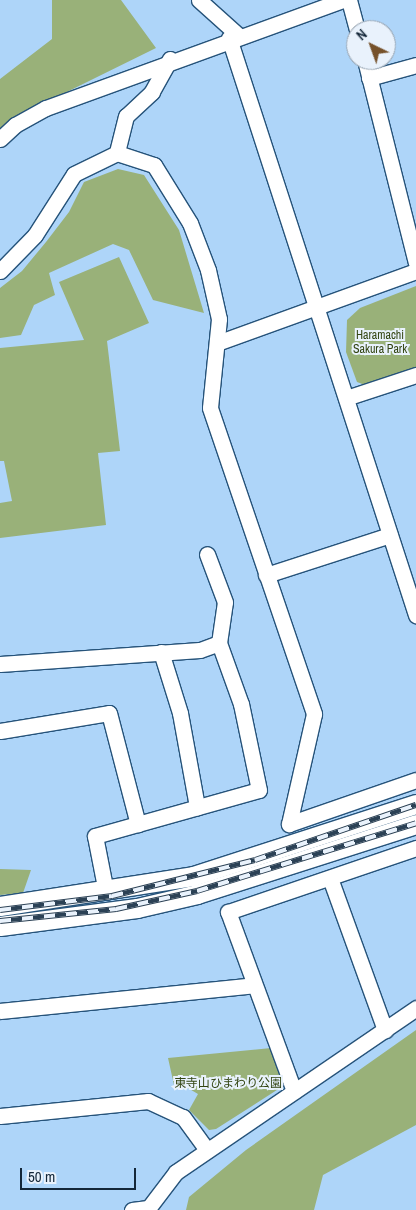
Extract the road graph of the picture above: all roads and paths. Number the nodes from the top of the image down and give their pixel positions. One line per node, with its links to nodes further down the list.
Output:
1 (199, 0): 5 (street)
2 (342, 0): 5 (street)
3 (349, 0): 4 (street)
4 (354, 20)
5 (234, 37): 6 (street); 15 (street)
6 (170, 59): 10 (street); 11 (street)
7 (416, 64): 9 (street)
8 (367, 70): 9 (street)
9 (369, 78): 12 (street)
10 (0, 138)
11 (117, 153): 13 (street); 16 (street)
12 (416, 263)
13 (0, 271)
14 (416, 271): 15 (street)
15 (317, 310): 16 (street); 18 (street)
16 (218, 344): 21 (street)
17 (416, 375): 18 (street)
18 (346, 398): 19 (street)
19 (390, 535): 21 (street); 22 (street)
20 (207, 554): 23 (street)
21 (266, 575): 27 (street)
22 (416, 615)
23 (219, 643): 24 (street); 29 (street)
24 (161, 652): 25 (street); 29 (street)
25 (0, 664)
26 (0, 731): 30 (street)
27 (416, 780)
28 (416, 804): 34 (street)
29 (197, 807): 30 (street)
30 (138, 824): 34 (street)
31 (416, 824): 36 (street)
32 (416, 848): 33 (street)
33 (330, 878): 37 (street); 40 (street)
34 (106, 892): 35 (street)
35 (0, 906)
36 (0, 926)
37 (254, 985): 39 (street); 41 (street)
38 (416, 1008): 40 (street)
39 (0, 1011)
40 (385, 1030): 41 (street)
41 (294, 1091): 43 (street)
42 (0, 1116): 43 (street)
43 (207, 1150): 44 (street)
44 (142, 1210)

